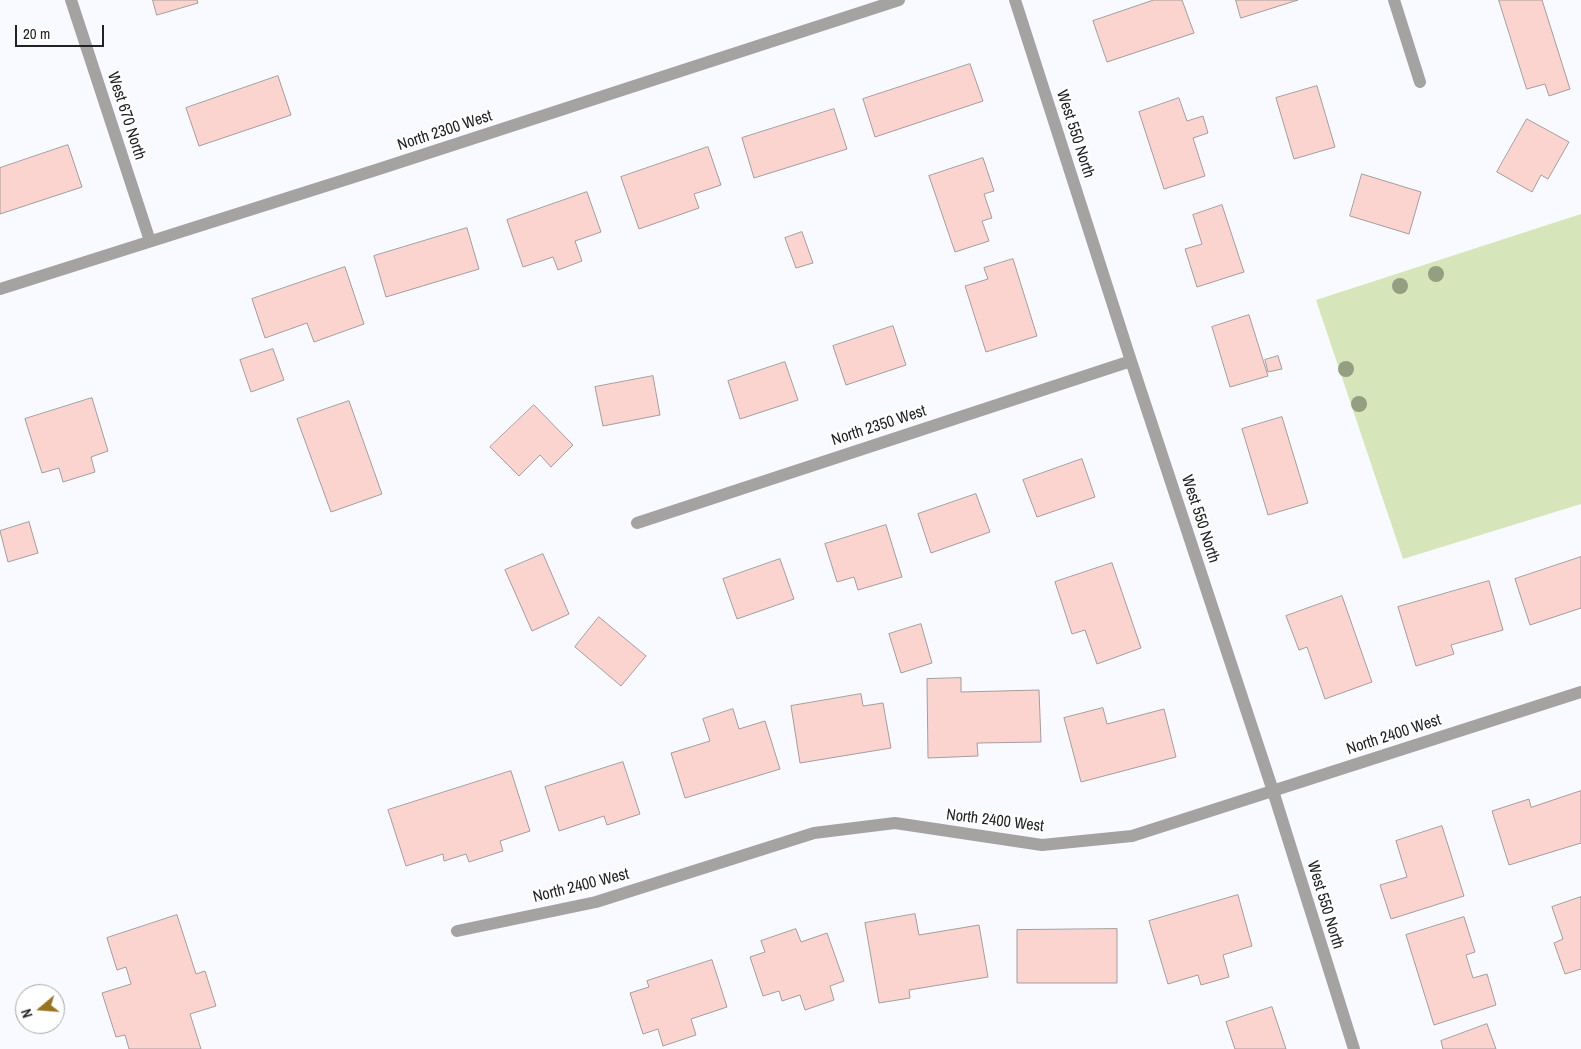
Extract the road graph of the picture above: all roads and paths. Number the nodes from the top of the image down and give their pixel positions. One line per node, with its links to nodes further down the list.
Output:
1 (71, 0): 6 (street, West 670 North)
2 (899, 0): 6 (street, North 2300 West)
3 (1015, 0): 8 (street, West 550 North)
4 (1394, 0): 5 (street)
5 (1420, 82)
6 (150, 242): 7 (street, North 2300 West)
7 (0, 289)
8 (1131, 361): 9 (street, North 2350 West); 11 (street, West 550 North)
9 (637, 523)
10 (1581, 692): 11 (street, North 2400 West)
11 (1273, 791): 12 (street, North 2400 West); 13 (street, West 550 North)
12 (457, 931)
13 (1354, 1049)

